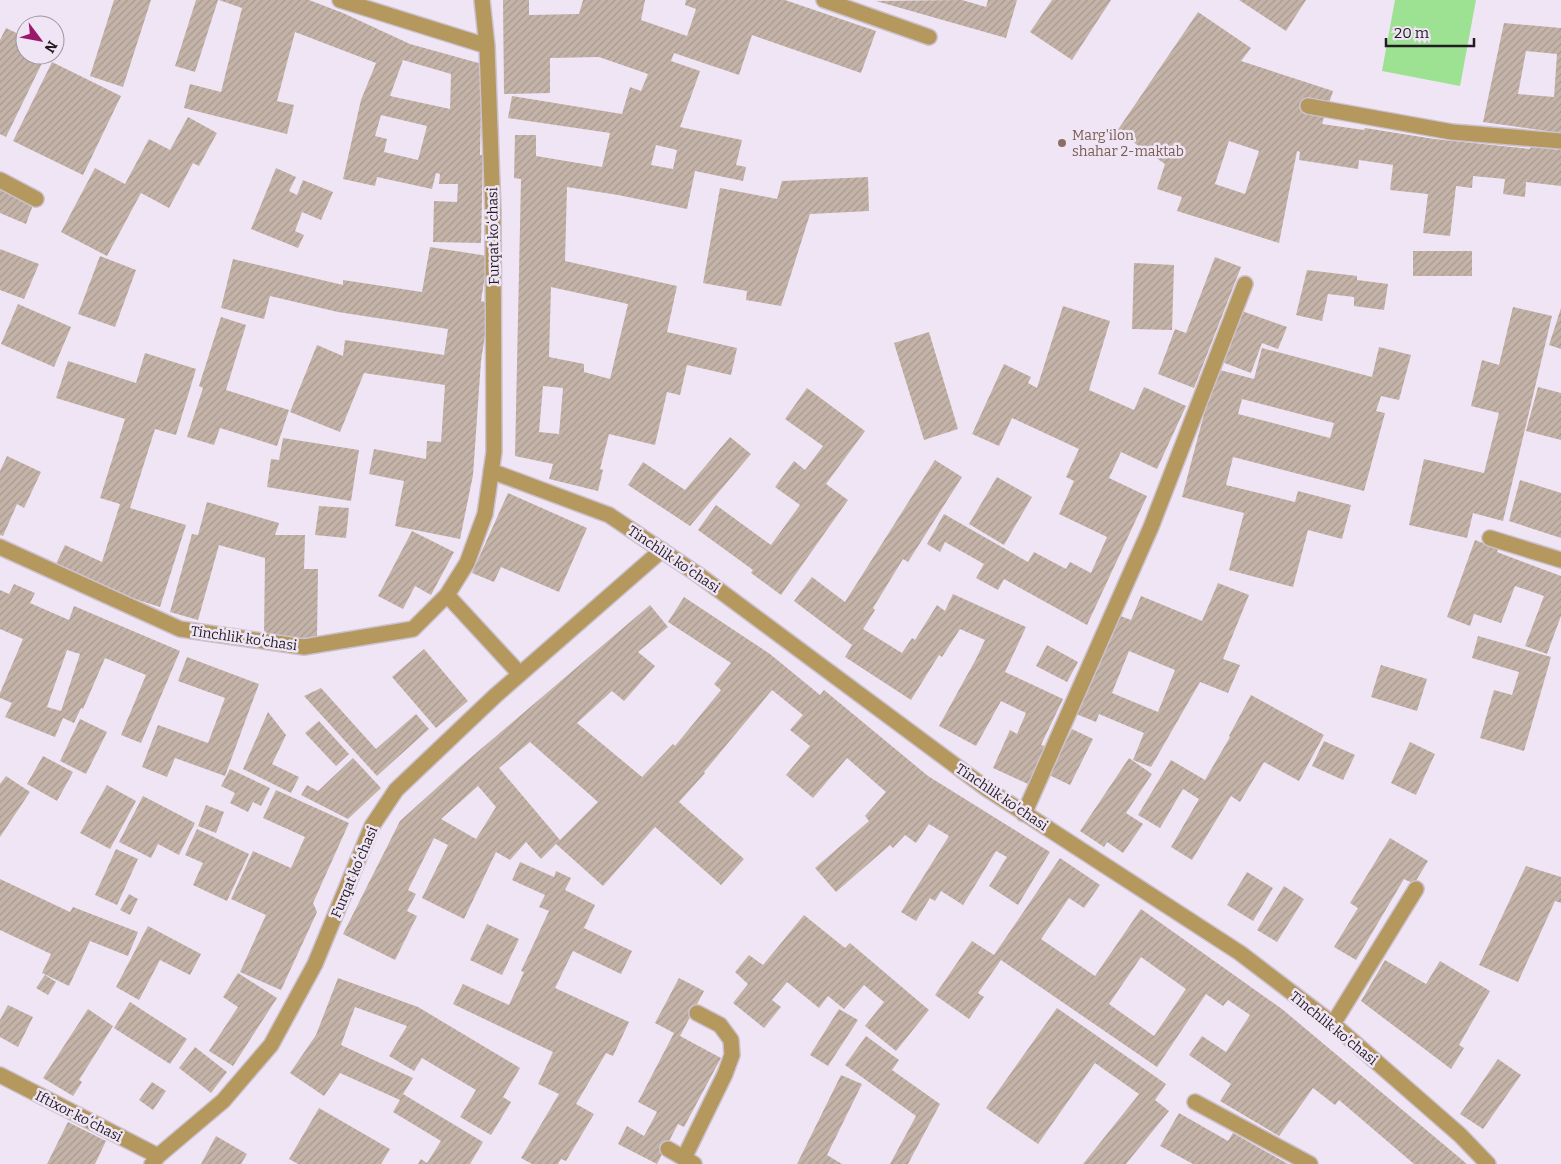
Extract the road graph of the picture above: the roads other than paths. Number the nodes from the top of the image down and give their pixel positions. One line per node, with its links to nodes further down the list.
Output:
1 (340, 0): 5 (street)
2 (482, 0): 5 (street, Furqat koʻchasi)
3 (824, 0): 4 (street)
4 (929, 37)
5 (487, 46): 11 (street, Furqat koʻchasi)
6 (1308, 106): 7 (street)
7 (1561, 141)
8 (0, 180): 9 (street)
9 (36, 199)
10 (1245, 284): 18 (street)
11 (491, 471): 14 (street, Tinchlik ko'chasi); 16 (street, Tinchlik koʻchasi)
12 (1490, 538): 15 (street)
13 (0, 547): 16 (street, Tinchlik koʻchasi)
14 (662, 550): 17 (street, Furqat koʻchasi); 18 (street, Tinchlik ko'chasi)
15 (1561, 560)
16 (447, 595): 17 (street)
17 (520, 674): 25 (street, Furqat koʻchasi)
18 (1024, 814): 21 (street, Tinchlik ko'chasi)
19 (1416, 889): 21 (street)
20 (697, 1013): 26 (street)
21 (1333, 1024): 28 (street, Tinchlik ko'chasi)
22 (0, 1075): 25 (street, Iftixor koʻchasi)
23 (1195, 1102): 27 (street)
24 (668, 1149): 26 (street)
25 (155, 1160)
26 (689, 1161)
27 (1310, 1164)
28 (1488, 1164)

